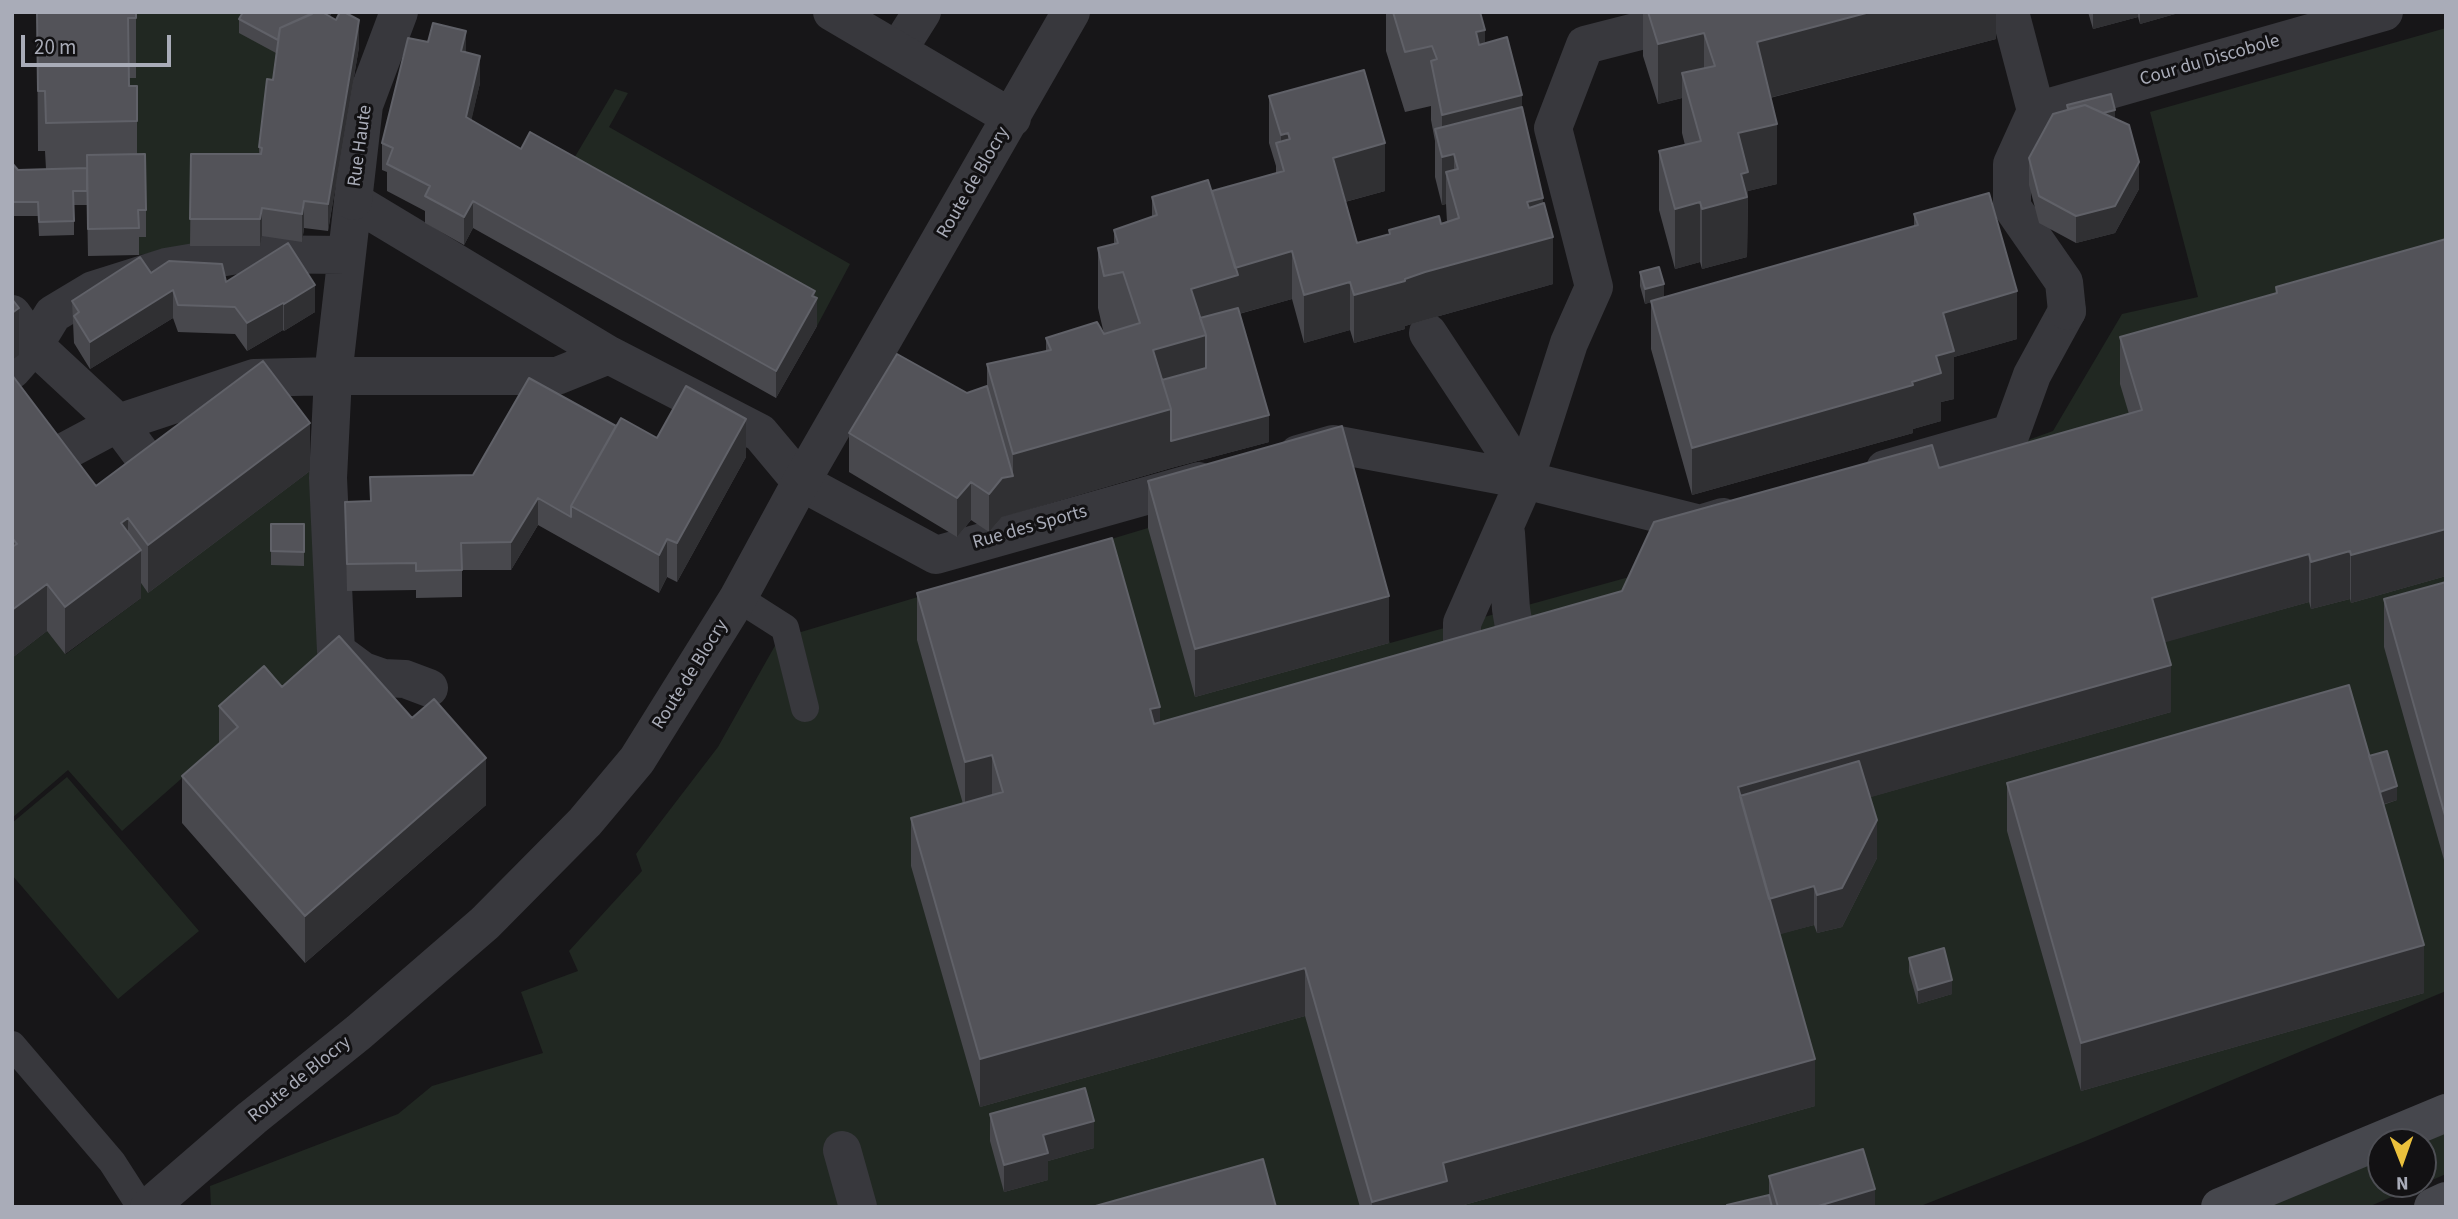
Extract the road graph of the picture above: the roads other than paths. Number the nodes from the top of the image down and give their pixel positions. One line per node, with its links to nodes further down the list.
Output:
1 (399, 12): 11 (street, Rue Haute)
2 (832, 12): 8 (street)
3 (922, 12): 8 (street)
4 (1071, 12): 10 (street, Route de Blocry)
5 (2010, 12): 9 (street)
6 (2384, 12): 9 (street, Cour du Discobole)
7 (1686, 15): 23 (street)
8 (898, 50): 10 (street)
9 (2036, 111): 22 (street)
10 (1012, 118): 24 (street, Route de Blocry)
11 (353, 201): 12 (street, Rue Haute); 15 (street)
12 (346, 255): 16 (street); 17 (street, Rue Haute)
13 (12, 314): 16 (street)
14 (1427, 333): 23 (street)
15 (609, 355): 17 (street); 24 (street, Rue des Sports)
16 (23, 357): 18 (street)
17 (333, 376): 18 (street); 31 (street, Rue Haute)
18 (118, 423): 20 (street); 25 (street)
19 (1267, 462): 23 (street)
20 (43, 463)
21 (1227, 473): 24 (street, Rue des Sports)
22 (1855, 478)
23 (1525, 480): 26 (street); 27 (street)
24 (801, 482): 28 (street, Route de Blocry)
25 (163, 483)
26 (1752, 509)
27 (1506, 527): 29 (street); 30 (street)
28 (738, 598): 32 (lane); 38 (street, Route de Blocry)
29 (1521, 667)
30 (1462, 684)
31 (429, 688)
32 (806, 708)
33 (12, 1045): 37 (lane)
34 (2446, 1114): 40 (main road)
35 (842, 1150): 39 (street)
36 (2446, 1201): 41 (main road)
37 (141, 1207)
38 (149, 1207)
39 (858, 1207)
40 (2220, 1207)
41 (2433, 1207)

